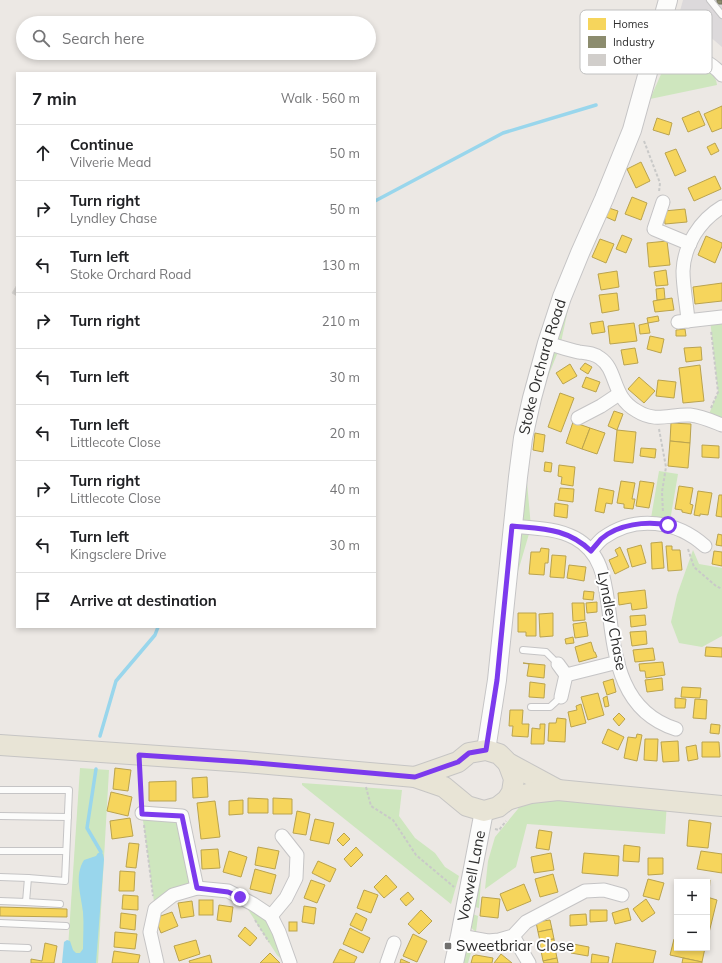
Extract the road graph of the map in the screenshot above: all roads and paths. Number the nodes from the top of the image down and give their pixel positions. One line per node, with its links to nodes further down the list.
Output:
1 (668, 0): 3 (street, Stoke Orchard Road)
2 (710, 0): 4 (lane)
3 (665, 10)
4 (722, 15)
5 (712, 65): 7 (street)
6 (648, 74): 8 (street, Stoke Orchard Road)
7 (722, 75)
8 (632, 130): 9 (path); 13 (street, Stoke Orchard Road)
9 (663, 202): 11 (street)
10 (722, 207): 11 (street)
11 (690, 244): 12 (street)
12 (716, 318): 17 (path)
13 (547, 343): 14 (street); 20 (street, Stoke Orchard Road)
14 (619, 394): 15 (street); 16 (street)
15 (578, 418)
16 (657, 418): 17 (street); 19 (path)
17 (707, 419): 18 (street)
18 (722, 425)
19 (664, 524): 21 (street); 23 (street)
20 (512, 526): 23 (street, Lyndley Chase); 33 (street, Stoke Orchard Road)
21 (685, 532): 22 (street); 24 (path)
22 (706, 546)
23 (591, 551): 26 (street, Lyndley Chase)
24 (722, 589)
25 (523, 650): 27 (lane)
26 (618, 662): 28 (street); 31 (street, Lyndley Chase)
27 (558, 664): 28 (street)
28 (566, 674): 29 (street)
29 (561, 697): 30 (lane)
30 (531, 707)
31 (676, 730)
32 (0, 745): 34 (main road)
33 (486, 750): 35 (main road); 36 (main road)
34 (139, 755): 37 (main road); 45 (path)
35 (458, 762): 38 (main road); 41 (main road)
36 (508, 763): 40 (main road); 42 (main road)
37 (366, 773): 38 (main road); 55 (path)
38 (415, 777): 41 (main road)
39 (0, 790): 47 (lane)
40 (558, 790): 42 (main road); 43 (main road)
41 (458, 798): 44 (main road)
42 (507, 800): 44 (main road)
43 (722, 806)
44 (484, 811): 55 (street, Voxwell Lane)
45 (142, 814): 53 (street); 59 (path)
46 (0, 816): 47 (lane)
47 (68, 817): 50 (lane)
48 (282, 836): 61 (street)
49 (0, 851): 50 (lane)
50 (66, 851): 52 (lane)
51 (0, 877): 52 (lane)
52 (28, 878): 57 (lane)
53 (197, 888): 59 (street); 61 (street)
54 (622, 895): 65 (street)
55 (468, 898): 64 (street, Voxwell Lane)
56 (0, 901): 57 (lane)
57 (26, 902): 58 (lane)
58 (60, 904)
59 (155, 909): 71 (street)
60 (252, 916): 66 (path)
61 (271, 916): 72 (street)
62 (0, 923): 63 (lane)
63 (66, 926)
64 (460, 936): 65 (street); 74 (street, Voxwell Lane)
65 (513, 936): 70 (street)
66 (269, 942)
67 (394, 943): 73 (street)
68 (0, 947): 69 (lane)
69 (28, 948)
70 (526, 962)
71 (157, 963)
72 (290, 963)
73 (387, 963)
74 (454, 963)

